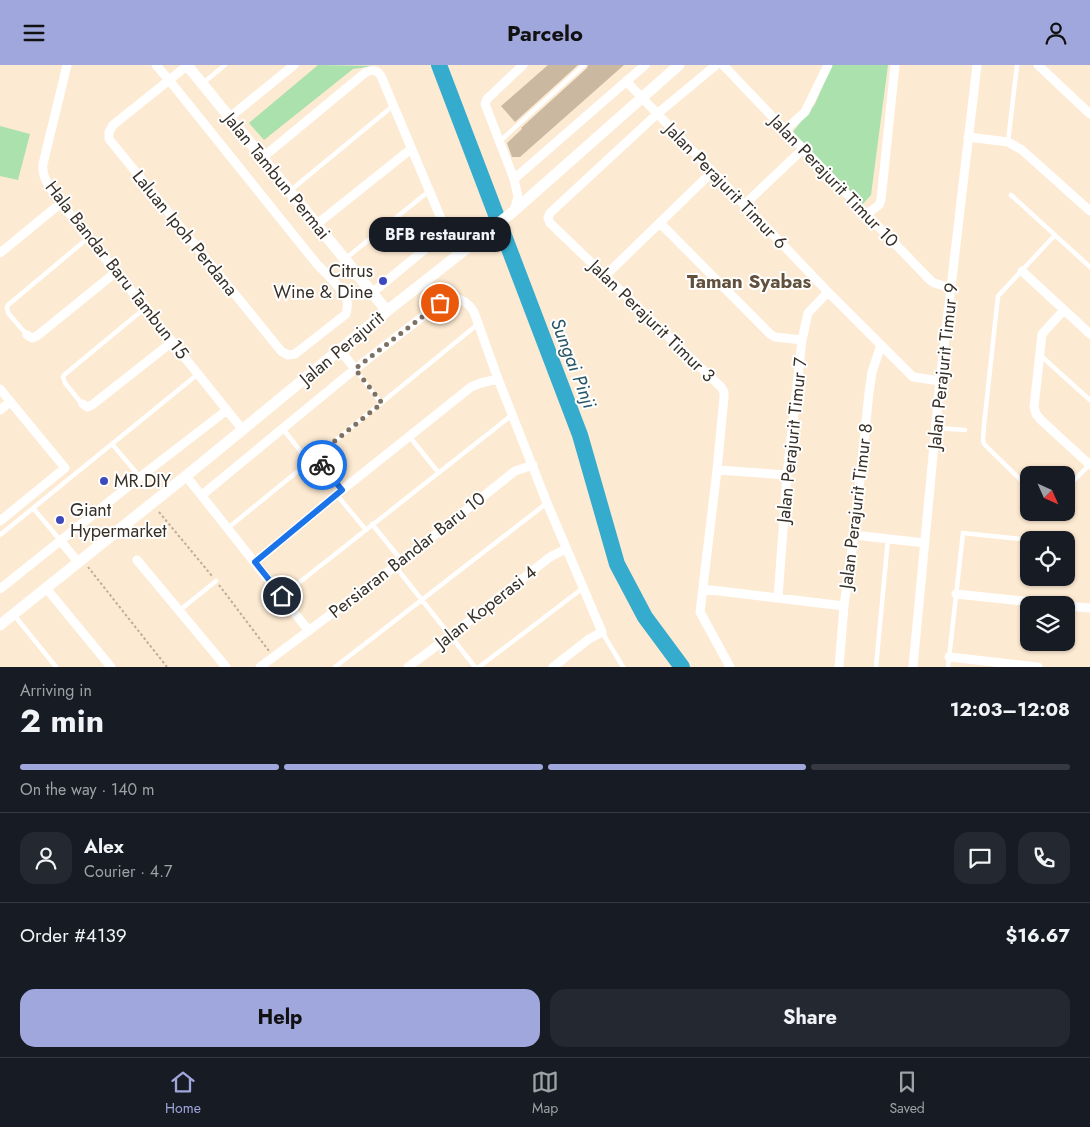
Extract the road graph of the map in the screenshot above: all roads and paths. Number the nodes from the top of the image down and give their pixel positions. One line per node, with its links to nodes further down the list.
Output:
1 (67, 65): 37 (street, Hala Bandar Baru Tambun 15)
2 (156, 65): 17 (street)
3 (187, 65): 17 (street, Laluan Ipoh Perdana); 19 (street, Jalan Tambun Permai)
4 (225, 65): 19 (lane)
5 (294, 65): 24 (street)
6 (523, 65): 27 (street)
7 (584, 65): 27 (lane)
8 (644, 65): 18 (street)
9 (679, 65): 20 (street, Jalan Perajurit)
10 (716, 65): 22 (street)
11 (723, 65): 25 (street, Jalan Perajurit Timur 10)
12 (828, 65): 25 (street)
13 (895, 65): 41 (street)
14 (976, 65): 26 (street, Jalan Perajurit Timur 9)
15 (1017, 65): 28 (lane)
16 (1039, 65): 23 (street)
17 (169, 80): 17 (street, Laluan Ipoh Perdana)
18 (626, 81): 20 (street, Jalan Perajurit Timur 6); 33 (street)
19 (202, 83): 24 (street, Jalan Tambun Permai)
20 (641, 98): 22 (street, Jalan Perajurit Timur 6); 39 (street, Jalan Perajurit)
21 (394, 105): 29 (street); 31 (street); 34 (lane)
22 (657, 114): 32 (street, Jalan Perajurit Timur 6); 51 (street, Jalan Perajurit Timur 3)
23 (1090, 114)
24 (230, 117): 31 (street, Jalan Tambun Permai)
25 (784, 131): 30 (street, Jalan Perajurit Timur 10)
26 (968, 137): 28 (street); 52 (street, Jalan Perajurit Timur 9)
27 (500, 141): 33 (street)
28 (1008, 143): 40 (street)
29 (412, 149): 35 (street); 43 (street)
30 (803, 149): 38 (street); 41 (street, Jalan Perajurit Timur 10)
31 (262, 157): 34 (street, Jalan Tambun Permai)
32 (712, 172): 38 (street, Jalan Perajurit Timur 6); 42 (street)
33 (514, 179): 39 (street)
34 (289, 191): 43 (street, Jalan Tambun Permai)
35 (429, 191): 47 (lane); 54 (street)
36 (1010, 195): 44 (lane)
37 (61, 203): 45 (street, Hala Bandar Baru Tambun 15); 46 (street)
38 (744, 205): 53 (street, Jalan Perajurit Timur 6)
39 (514, 211): 57 (street, Jalan Perajurit)
40 (1090, 211)
41 (867, 215): 52 (street, Jalan Perajurit Timur 10)
42 (660, 223): 51 (street); 61 (street)
43 (316, 224): 47 (street, Jalan Tambun Permai)
44 (1055, 235): 48 (lane); 49 (lane)
45 (88, 238): 50 (street, Hala Bandar Baru Tambun 15); 60 (lane)
46 (0, 253)
47 (345, 259): 54 (street, Jalan Tambun Permai)
48 (1090, 267)
49 (1022, 271): 56 (street); 93 (lane)
50 (116, 272): 55 (street, Hala Bandar Baru Tambun 15); 60 (street)
51 (606, 275): 88 (street, Jalan Perajurit Timur 3)
52 (952, 288): 69 (street, Jalan Perajurit Timur 9)
53 (828, 292): 61 (street, Jalan Perajurit Timur 7); 63 (street, Jalan Perajurit Timur 6)
54 (372, 293): 57 (street, Jalan Tambun Permai)
55 (145, 308): 62 (street, Hala Bandar Baru Tambun 15); 74 (lane)
56 (1064, 310): 59 (street); 65 (street)
57 (387, 311): 64 (street, Jalan Perajurit)
58 (479, 323): 66 (street); 68 (street); 73 (lane)
59 (1090, 334)
60 (28, 335)
61 (802, 340): 91 (street, Jalan Perajurit Timur 7)
62 (172, 342): 67 (street, Hala Bandar Baru Tambun 15); 74 (street)
63 (881, 345): 69 (street, Jalan Perajurit Timur 6); 104 (street, Jalan Perajurit Timur 8)
64 (340, 350): 66 (street); 79 (street, Jalan Perajurit)
65 (1039, 354): 71 (lane); 87 (street)
66 (355, 369): 73 (lane); 80 (street)
67 (198, 374): 76 (street, Hala Bandar Baru Tambun 15); 83 (lane)
68 (498, 379): 77 (street); 82 (street)
69 (940, 381): 78 (street, Jalan Perajurit Timur 9)
70 (0, 389): 72 (street)
71 (1090, 400)
72 (10, 402): 75 (street); 99 (street)
73 (382, 403): 84 (lane)
74 (82, 405)
75 (0, 410)
76 (226, 410): 79 (street, Hala Bandar Baru Tambun 15); 92 (street)
77 (513, 414): 86 (street); 89 (lane)
78 (936, 427): 81 (lane); 108 (street, Jalan Perajurit Timur 9)
79 (242, 429): 90 (street, Jalan Perajurit)
80 (283, 429): 85 (lane); 96 (street)
81 (965, 430)
82 (410, 436): 89 (lane); 95 (street)
83 (112, 445): 92 (lane); 98 (lane)
84 (315, 457): 85 (lane); 95 (lane)
85 (309, 462): 101 (lane)
86 (533, 465): 97 (street); 113 (street, Persiaran Bandar Baru 10)
87 (1090, 465): 94 (lane)
88 (717, 469): 91 (street); 118 (street, Jalan Perajurit Timur 3)
89 (438, 473): 100 (lane)
90 (186, 475): 96 (street); 111 (street, Jalan Perajurit)
91 (787, 475): 121 (street, Jalan Perajurit Timur 7)
92 (140, 477): 107 (street)
93 (1020, 479)
94 (1075, 480)
95 (339, 492): 102 (lane); 112 (street)
96 (202, 495): 101 (street)
97 (547, 503): 109 (street); 122 (lane)
98 (33, 508): 103 (lane); 107 (lane)
99 (0, 521)
100 (372, 524): 102 (lane); 113 (lane)
101 (228, 528): 112 (street)
102 (366, 530): 120 (lane)
103 (0, 535)
104 (854, 535): 105 (street); 124 (street, Jalan Perajurit Timur 8)
105 (888, 539): 108 (street); 148 (lane)
106 (1020, 539): 119 (lane)
107 (60, 540): 111 (street); 117 (street)
108 (925, 543): 149 (street, Jalan Perajurit Timur 9)
109 (566, 549): 116 (street); 132 (street, Jalan Koperasi 4)
110 (137, 559): 127 (street)
111 (80, 561): 115 (street, Jalan Perajurit); 138 (path)
112 (255, 562): 120 (street)
113 (399, 564): 122 (lane); 130 (street, Persiaran Bandar Baru 10)
114 (216, 581): 127 (lane)
115 (46, 588): 128 (street, Jalan Perajurit); 136 (street)
116 (582, 588): 131 (street); 143 (lane)
117 (0, 589)
118 (703, 589): 121 (street); 146 (street, Jalan Perajurit Timur 3)
119 (956, 594): 123 (street); 133 (lane)
120 (282, 596): 130 (street)
121 (778, 597): 124 (street)
122 (422, 600): 132 (lane); 140 (lane)
123 (1020, 601)
124 (844, 606): 147 (street, Jalan Perajurit Timur 8)
125 (1075, 606): 126 (street)
126 (1090, 608)
127 (180, 610): 139 (street)
128 (13, 614): 129 (street, Jalan Perajurit); 137 (lane)
129 (0, 625)
130 (309, 631): 135 (street, Persiaran Bandar Baru 10)
131 (602, 631): 144 (street); 145 (lane)
132 (450, 636): 141 (street, Jalan Koperasi 4); 142 (lane)
133 (949, 657): 134 (street); 150 (lane)
134 (988, 664): 151 (street)
135 (266, 665)
136 (109, 666)
137 (56, 667)
138 (167, 667)
139 (226, 667)
140 (335, 667)
141 (408, 667)
142 (475, 667)
143 (479, 667)
144 (553, 667)
145 (622, 667)
146 (730, 667)
147 (839, 667)
148 (876, 667)
149 (914, 667)
150 (948, 667)
151 (1038, 667)

